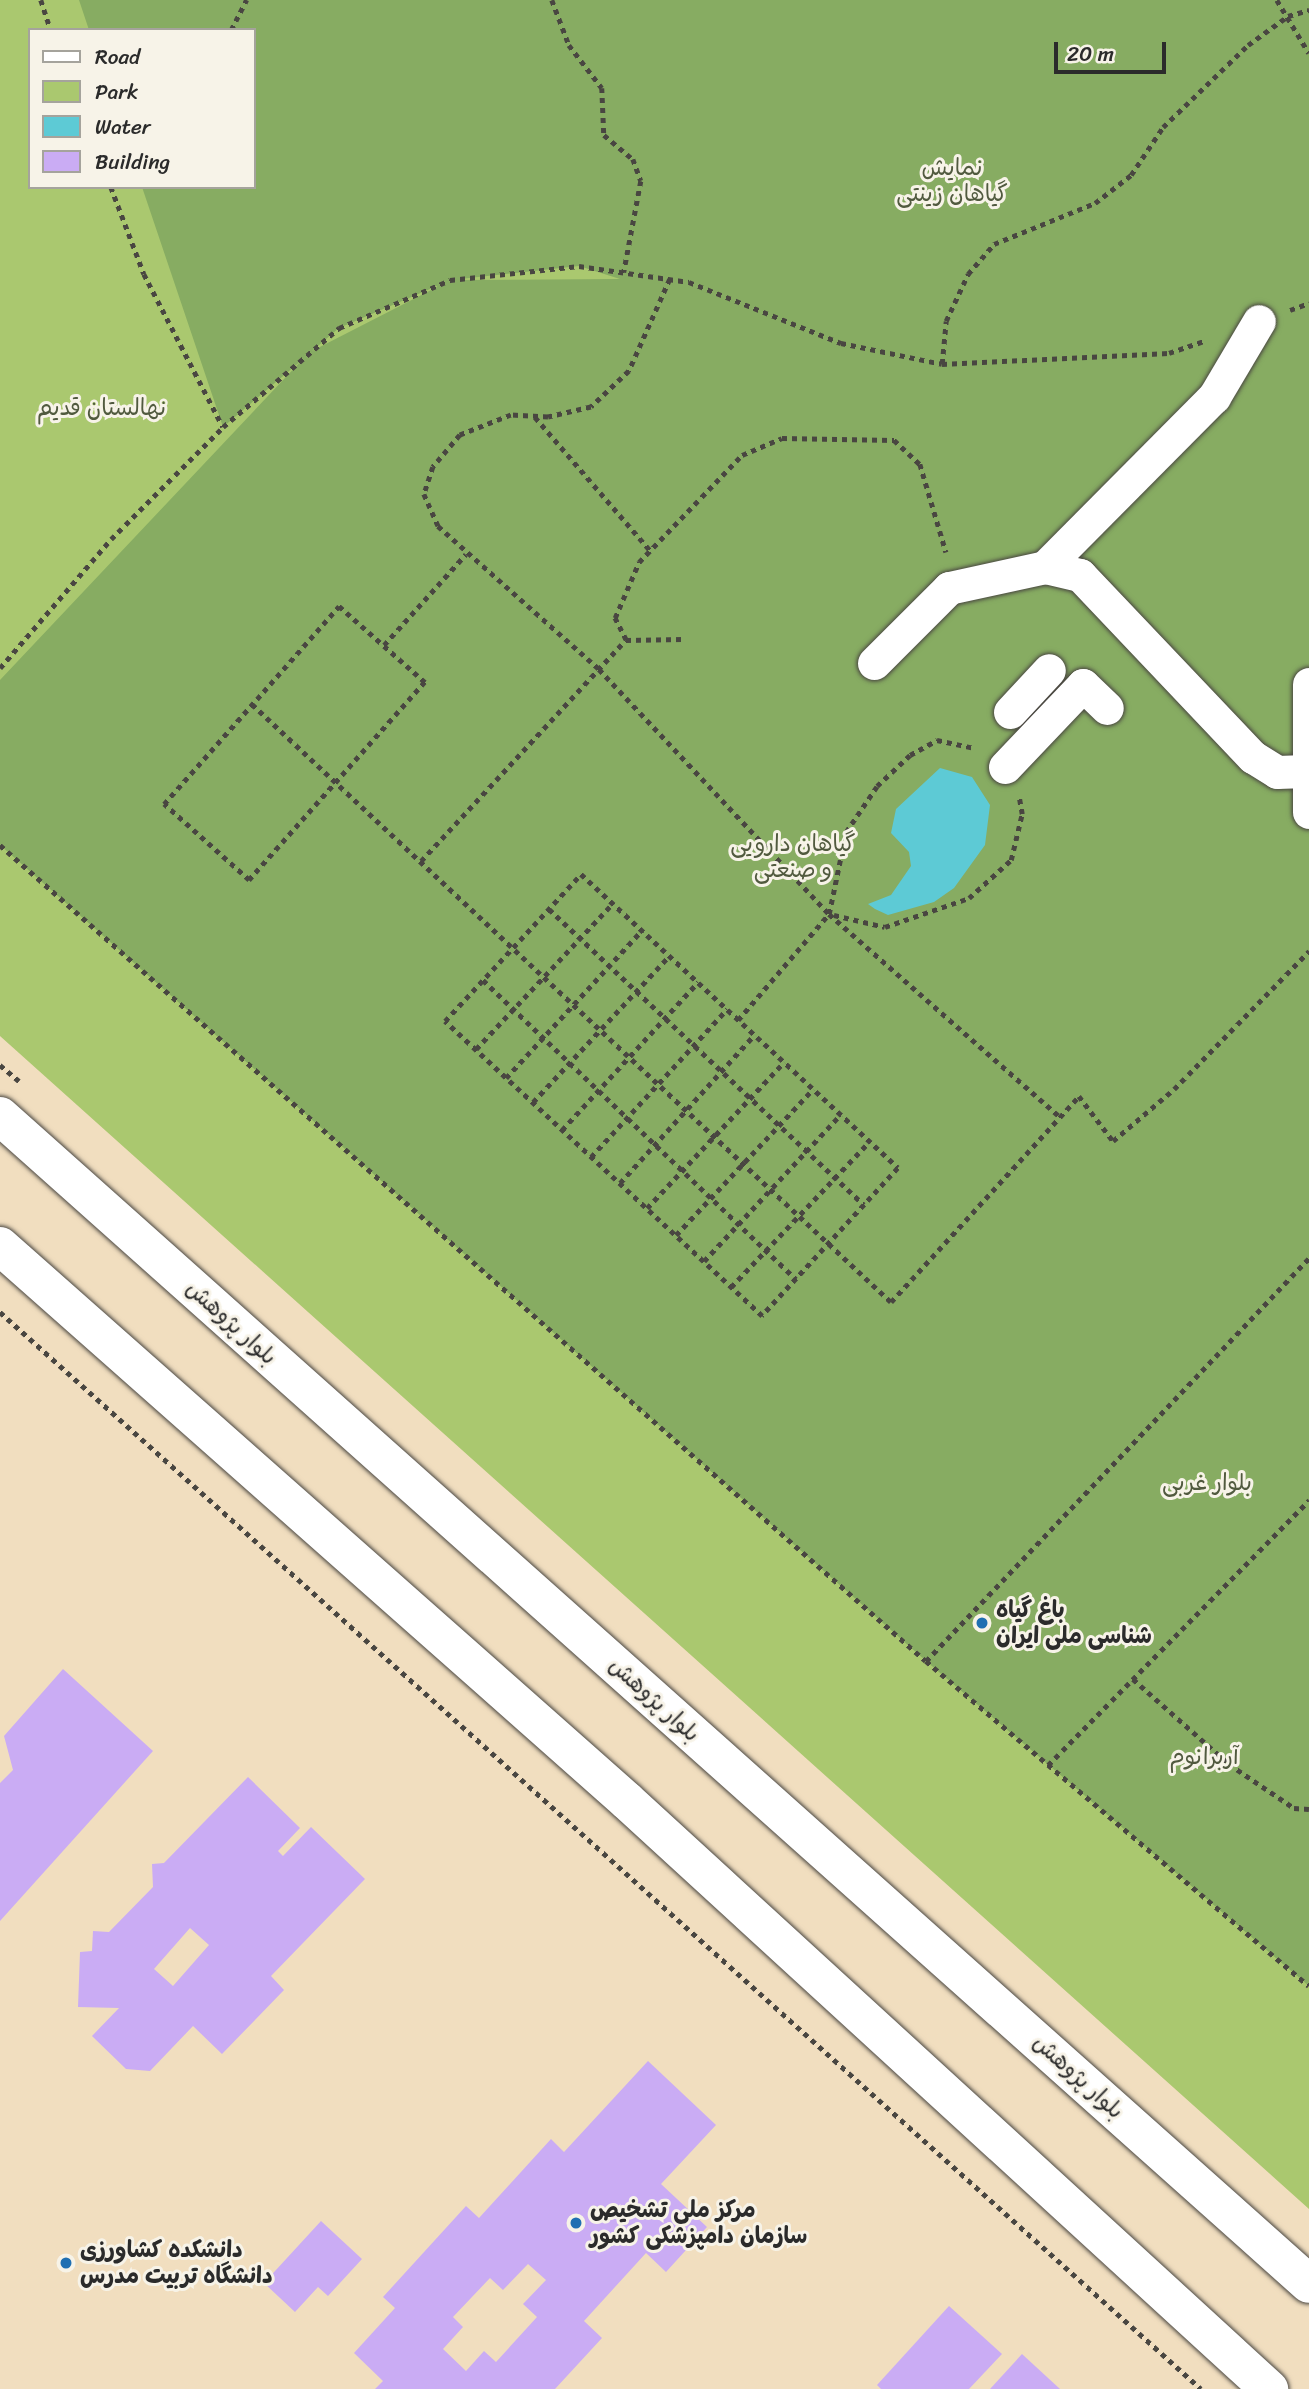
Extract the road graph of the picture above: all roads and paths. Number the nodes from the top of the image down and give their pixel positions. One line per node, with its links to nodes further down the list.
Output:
1 (41, 0): 7 (path)
2 (246, 0): 8 (path)
3 (552, 0): 11 (path)
4 (1277, 0): 6 (path)
5 (1309, 10): 6 (path)
6 (1288, 16): 9 (path); 15 (path)
7 (50, 28)
8 (232, 28)
9 (1309, 53)
10 (112, 189): 17 (path)
11 (624, 272): 12 (path); 17 (path)
12 (670, 279): 15 (path); 16 (path)
13 (1309, 303): 14 (path)
14 (1259, 321): 15 (path); 20 (street)
15 (942, 364)
16 (534, 416): 18 (path); 19 (path)
17 (223, 427): 26 (path)
18 (650, 550): 21 (path); 23 (path)
19 (466, 554): 24 (path); 27 (path)
20 (1045, 567): 21 (street); 34 (street)
21 (949, 588): 25 (street)
22 (683, 639): 23 (path)
23 (626, 640): 27 (path)
24 (383, 645): 30 (path); 35 (path)
25 (874, 663)
26 (0, 668)
27 (599, 669): 38 (path); 41 (path)
28 (1309, 684): 34 (street)
29 (1029, 691): 32 (street)
30 (252, 704): 35 (path); 35 (path)
31 (1107, 708): 32 (street)
32 (1055, 716): 33 (street)
33 (1005, 767): 41 (path); 41 (path)
34 (1306, 771): 36 (street)
35 (335, 783): 38 (path)
36 (1309, 812)
37 (0, 845): 104 (path)
38 (421, 861): 44 (path)
39 (613, 903): 40 (path); 42 (path); 43 (path)
40 (549, 909): 43 (path); 44 (path)
41 (829, 914): 56 (path); 75 (path)
42 (642, 930): 46 (path); 47 (path)
43 (580, 938): 47 (path); 48 (path)
44 (516, 945): 48 (path); 49 (path)
45 (1309, 951): 75 (path)
46 (669, 956): 50 (path); 51 (path)
47 (609, 966): 51 (path); 52 (path)
48 (546, 974): 52 (path); 53 (path)
49 (483, 980): 53 (path); 61 (path)
50 (698, 982): 54 (path); 55 (path)
51 (636, 991): 55 (path); 57 (path)
52 (575, 1002): 57 (path); 59 (path)
53 (514, 1009): 59 (path); 61 (path)
54 (727, 1009): 56 (path); 60 (path)
55 (666, 1018): 60 (path); 62 (path)
56 (738, 1020): 58 (path)
57 (602, 1028): 62 (path); 63 (path)
58 (754, 1035): 64 (path); 65 (path)
59 (543, 1037): 63 (path); 66 (path)
60 (694, 1045): 65 (path); 67 (path)
61 (476, 1049): 66 (path)
62 (631, 1056): 67 (path); 69 (path)
63 (570, 1062): 69 (path); 71 (path)
64 (784, 1062): 68 (path); 70 (path)
65 (722, 1071): 70 (path); 72 (path)
66 (506, 1078): 71 (path)
67 (659, 1083): 72 (path); 76 (path)
68 (813, 1089): 73 (path); 77 (path)
69 (599, 1090): 76 (path); 78 (path)
70 (750, 1098): 77 (path); 79 (path)
71 (533, 1102): 78 (path)
72 (687, 1109): 79 (path); 81 (path)
73 (840, 1115): 80 (path); 82 (path)
74 (0, 1116): 109 (street, بلوار پژوهش)
75 (1060, 1117): 95 (path)
76 (628, 1118): 81 (path); 83 (path)
77 (779, 1125): 82 (path); 84 (path)
78 (562, 1130): 83 (path)
79 (714, 1136): 84 (path); 85 (path)
80 (869, 1142): 86 (path); 90 (path)
81 (655, 1144): 85 (path); 87 (path)
82 (807, 1151): 86 (path); 88 (path)
83 (592, 1157): 87 (path)
84 (743, 1163): 88 (path); 89 (path)
85 (682, 1170): 89 (path); 91 (path)
86 (835, 1178): 90 (path); 92 (path)
87 (620, 1183): 91 (path)
88 (771, 1190): 92 (path); 93 (path)
89 (711, 1198): 93 (path); 94 (path)
90 (864, 1205): 95 (path)
91 (647, 1209): 94 (path)
92 (799, 1216): 95 (path); 97 (path)
93 (739, 1224): 97 (path); 99 (path)
94 (676, 1235): 99 (path)
95 (828, 1244): 100 (path)
96 (0, 1246): 111 (street)
97 (766, 1250): 100 (path); 101 (path)
98 (1309, 1258): 104 (path)
99 (704, 1261): 101 (path)
100 (796, 1279): 101 (path)
101 (731, 1287)
102 (0, 1312): 110 (path)
103 (1309, 1500): 105 (path)
104 (926, 1661): 106 (path)
105 (1133, 1679): 106 (path); 107 (path)
106 (1048, 1765): 108 (path)
107 (1309, 1809)
108 (1309, 1986)
109 (1309, 2284)
110 (1202, 2389)
111 (1269, 2389)

